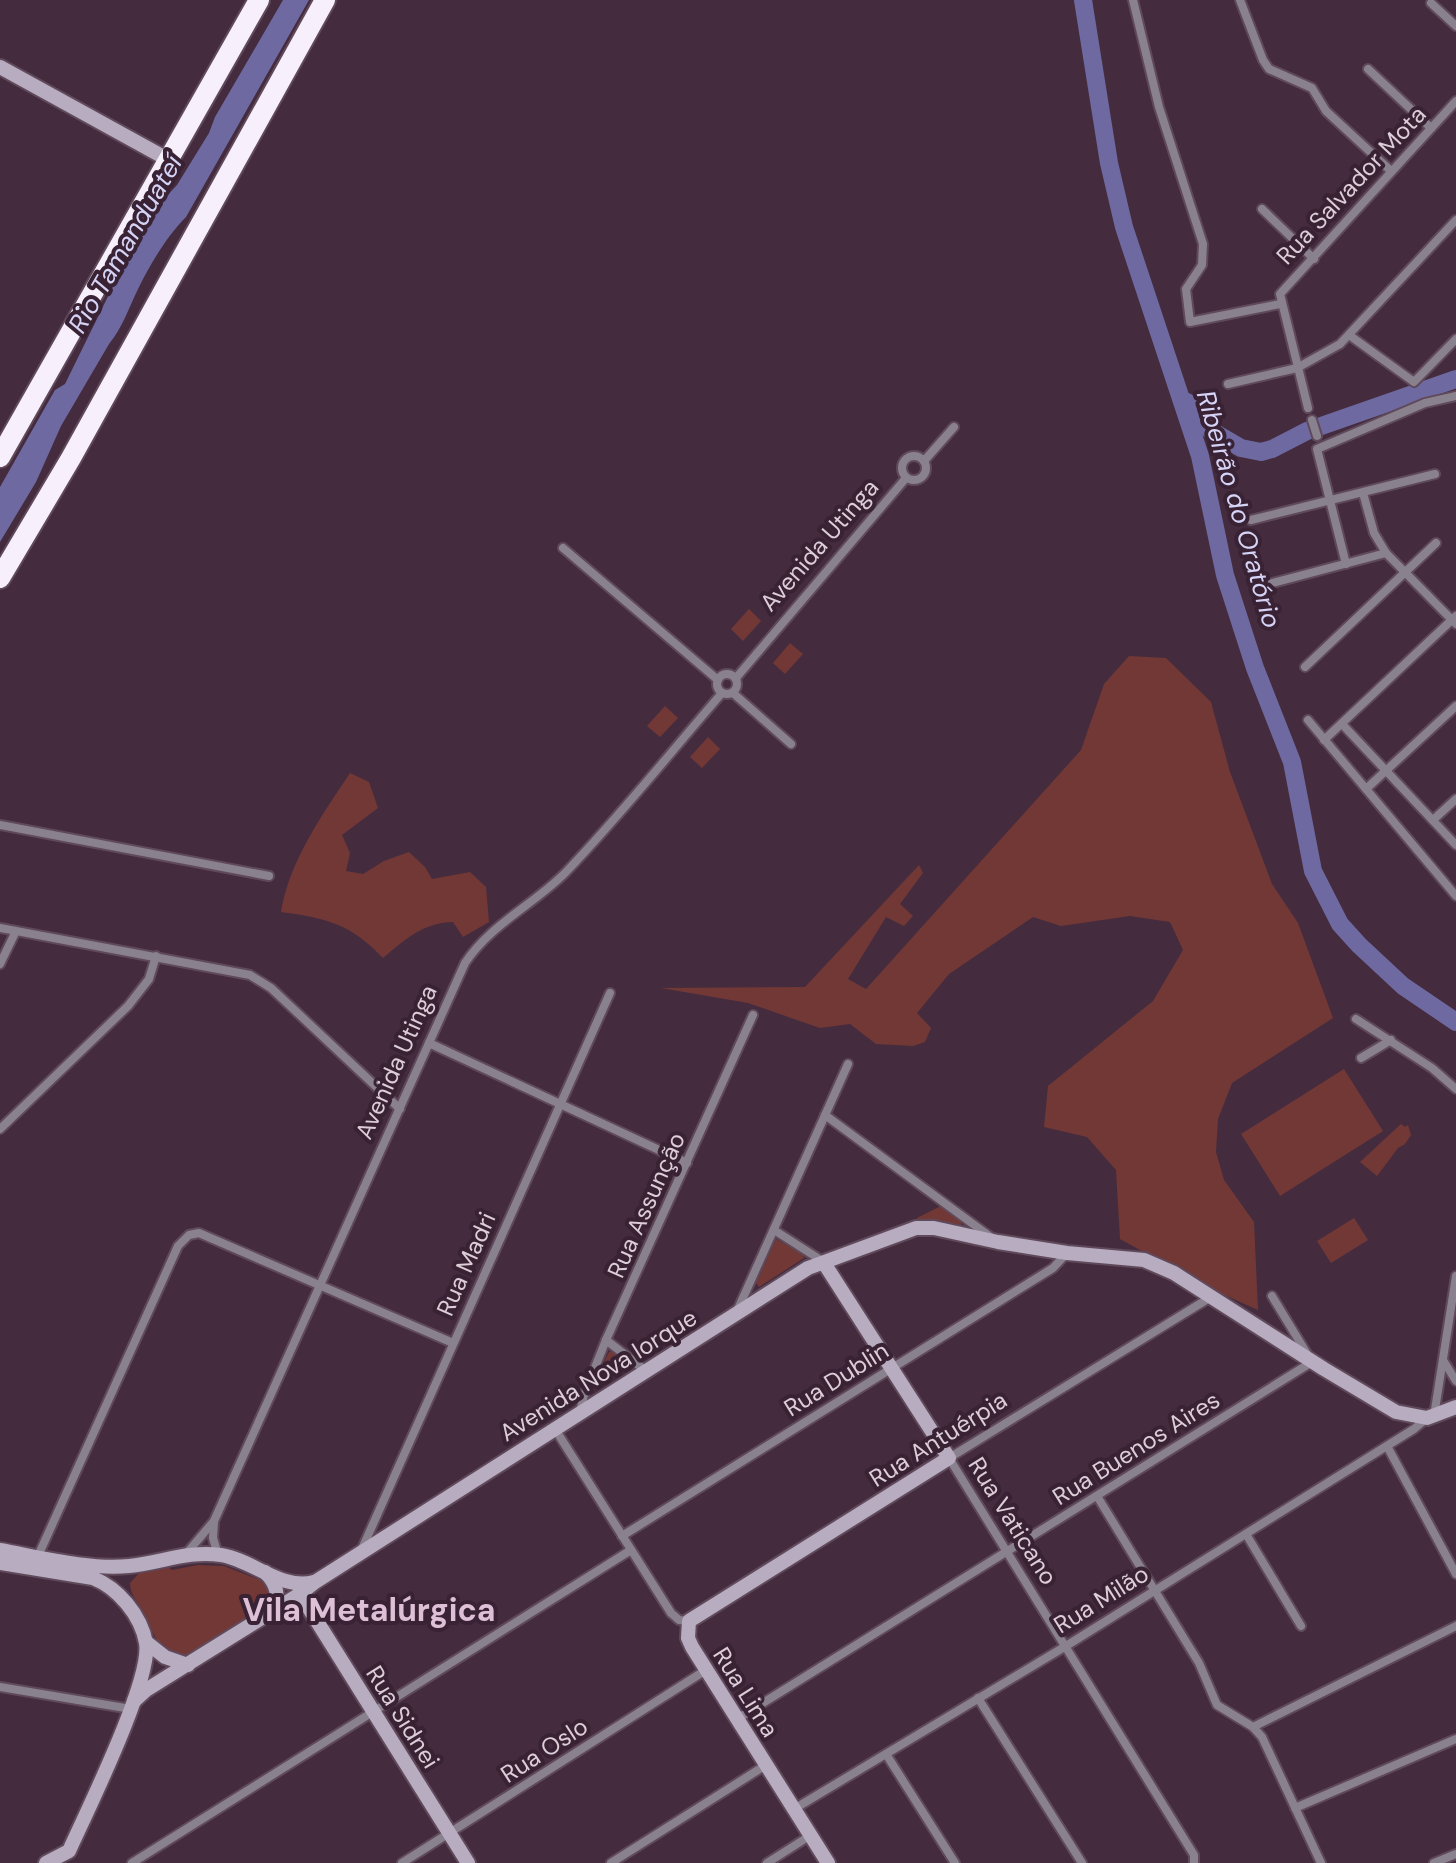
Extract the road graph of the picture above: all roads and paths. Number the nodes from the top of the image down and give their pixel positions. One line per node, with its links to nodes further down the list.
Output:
1 (259, 0): 11 (highway)
2 (325, 0): 38 (highway)
3 (1133, 0): 16 (street, Rua Salvador Mota)
4 (1240, 0): 12 (street)
5 (1431, 3): 6 (street)
6 (1456, 26)
7 (0, 67): 11 (main road)
8 (1368, 69): 10 (street)
9 (1456, 101): 10 (street, Rua Salvador Mota)
10 (1431, 128): 12 (street, Rua Salvador Mota)
11 (169, 160): 26 (highway)
12 (1391, 171): 15 (street, Rua Salvador Mota)
13 (1262, 209): 15 (street)
14 (1456, 220): 17 (street)
15 (1314, 259): 16 (street, Rua Salvador Mota)
16 (1280, 304): 19 (street)
17 (1349, 335): 18 (street); 19 (street)
18 (1456, 339)
19 (1297, 368): 20 (street); 22 (street)
20 (1228, 384)
21 (1456, 396): 31 (street)
22 (1308, 408)
23 (1312, 420): 25 (street)
24 (954, 427): 27 (street)
25 (1317, 436)
26 (0, 457)
27 (924, 461): 29 (street); 29 (street)
28 (1435, 474): 30 (street)
29 (906, 478): 42 (street, Avenida Utinga)
30 (1363, 493): 31 (street); 35 (street)
31 (1330, 501): 32 (street); 36 (street)
32 (1251, 520)
33 (1436, 543): 37 (street)
34 (563, 548): 43 (street)
35 (1386, 553): 36 (street); 37 (street)
36 (1346, 564): 39 (street)
37 (1406, 573): 40 (street); 41 (street)
38 (0, 578)
39 (1269, 584)
40 (1455, 620): 48 (street)
41 (1305, 667)
42 (736, 678): 43 (street); 45 (street)
43 (718, 680): 44 (street)
44 (722, 693): 45 (street); 67 (street, Avenida Utinga)
45 (733, 693): 50 (street)
46 (1456, 706): 51 (street)
47 (1308, 720): 49 (street)
48 (1345, 721): 49 (street); 51 (street)
49 (1324, 740): 52 (street)
50 (791, 744)
51 (1387, 770): 52 (street); 54 (street)
52 (1366, 789): 58 (street)
53 (1456, 799): 54 (street)
54 (1433, 820): 56 (street)
55 (0, 825): 57 (street)
56 (1456, 845)
57 (269, 876)
58 (1456, 896)
59 (0, 928): 60 (street)
60 (16, 931): 61 (street); 62 (street)
61 (156, 956): 72 (street); 74 (street)
62 (0, 964)
63 (610, 993): 71 (street, Rua Madri)
64 (753, 1015): 75 (street, Rua Assunção)
65 (1356, 1019): 66 (street)
66 (1391, 1040): 68 (street); 70 (street)
67 (429, 1043): 71 (street); 72 (street, Avenida Utinga)
68 (1361, 1058)
69 (848, 1064): 73 (street)
70 (1456, 1089)
71 (560, 1103): 75 (street); 86 (street, Rua Madri)
72 (400, 1109): 81 (street, Avenida Utinga)
73 (825, 1115): 76 (street); 77 (street)
74 (0, 1129)
75 (687, 1163): 85 (street, Rua Assunção)
76 (774, 1230): 79 (street, Rua Vaticano); 84 (street)
77 (998, 1242): 78 (main road); 79 (main road, Avenida Nova Iorque)
78 (1067, 1253): 83 (main road); 89 (street, Rua Dublin)
79 (824, 1263): 84 (main road, Avenida Nova Iorque); 89 (main road, Rua Vaticano)
80 (1456, 1276): 87 (street)
81 (320, 1284): 86 (street); 99 (street, Avenida Utinga); 108 (street)
82 (1272, 1296): 88 (street)
83 (1211, 1297): 88 (main road); 97 (street, Rua Antuérpia)
84 (736, 1314): 90 (main road, Avenida Nova Iorque)
85 (606, 1340): 90 (street); 93 (street, Rua Assunção)
86 (453, 1343): 105 (street, Rua Madri)
87 (1442, 1360): 91 (street); 94 (street)
88 (1312, 1362): 94 (main road); 98 (street, Rua Buenos Aires)
89 (891, 1368): 97 (main road, Rua Vaticano); 101 (street, Rua Dublin)
90 (646, 1371): 93 (main road, Avenida Nova Iorque)
91 (1456, 1381)
92 (1456, 1407): 94 (main road)
93 (580, 1413): 95 (main road, Avenida Nova Iorque)
94 (1431, 1417): 96 (street, Rua Milão)
95 (555, 1429): 101 (street); 105 (main road, Avenida Nova Iorque)
96 (1387, 1446): 100 (street, Rua Milão); 112 (street)
97 (949, 1458): 104 (street, Rua Vaticano); 118 (main road, Rua Antuérpia)
98 (1097, 1496): 104 (street, Rua Buenos Aires); 114 (street)
99 (214, 1521): 106 (street, Avenida Utinga); 107 (street)
100 (1246, 1534): 114 (street, Rua Milão); 119 (street)
101 (622, 1536): 103 (street)
102 (0, 1550): 108 (main road)
103 (631, 1550): 118 (street); 128 (street)
104 (1006, 1552): 122 (street, Rua Vaticano); 129 (street, Rua Buenos Aires)
105 (360, 1553): 113 (main road, Avenida Nova Iorque)
106 (186, 1554): 107 (main road); 110 (main road)
107 (218, 1555): 111 (main road)
108 (38, 1556): 110 (main road)
109 (0, 1563): 116 (main road)
110 (132, 1566): 116 (main road)
111 (263, 1570): 113 (main road); 117 (main road)
112 (1456, 1574)
113 (315, 1582): 115 (main road, Avenida Nova Iorque)
114 (1155, 1589): 122 (street, Rua Milão); 130 (street)
115 (300, 1594): 117 (main road, Avenida Nova Iorque); 128 (main road, Rua Sidnei)
116 (120, 1597): 121 (main road)
117 (273, 1611): 123 (main road)
118 (689, 1621): 124 (main road, Rua Lima)
119 (1301, 1626)
120 (1456, 1626): 130 (street)
121 (146, 1642): 123 (main road); 127 (main road)
122 (1066, 1646): 126 (street, Rua Milão); 140 (street, Rua Vaticano)
123 (188, 1665): 127 (main road)
124 (706, 1670): 129 (main road, Rua Lima); 136 (street, Rua Oslo)
125 (0, 1687): 127 (street)
126 (978, 1698): 132 (street, Rua Milão); 149 (street)
127 (132, 1705): 139 (main road)
128 (373, 1712): 136 (main road, Rua Sidnei); 142 (street)
129 (737, 1719): 133 (main road, Rua Lima)
130 (1253, 1727): 134 (street)
131 (1456, 1739): 134 (street)
132 (886, 1754): 135 (street, Rua Milão); 148 (street)
133 (766, 1765): 135 (main road, Rua Lima); 145 (street)
134 (1295, 1808): 150 (street)
135 (794, 1809): 137 (main road, Rua Lima)
136 (449, 1834): 143 (street, Rua Oslo); 144 (main road, Rua Sidnei)
137 (811, 1835): 146 (street); 147 (main road, Rua Lima)
138 (1456, 1854): 151 (street)
139 (73, 1857): 141 (main road)
140 (1194, 1859)
141 (46, 1863)
142 (132, 1863)
143 (402, 1863)
144 (468, 1863)
145 (611, 1863)
146 (767, 1863)
147 (828, 1863)
148 (955, 1863)
149 (1082, 1863)
150 (1321, 1863)
151 (1434, 1863)

